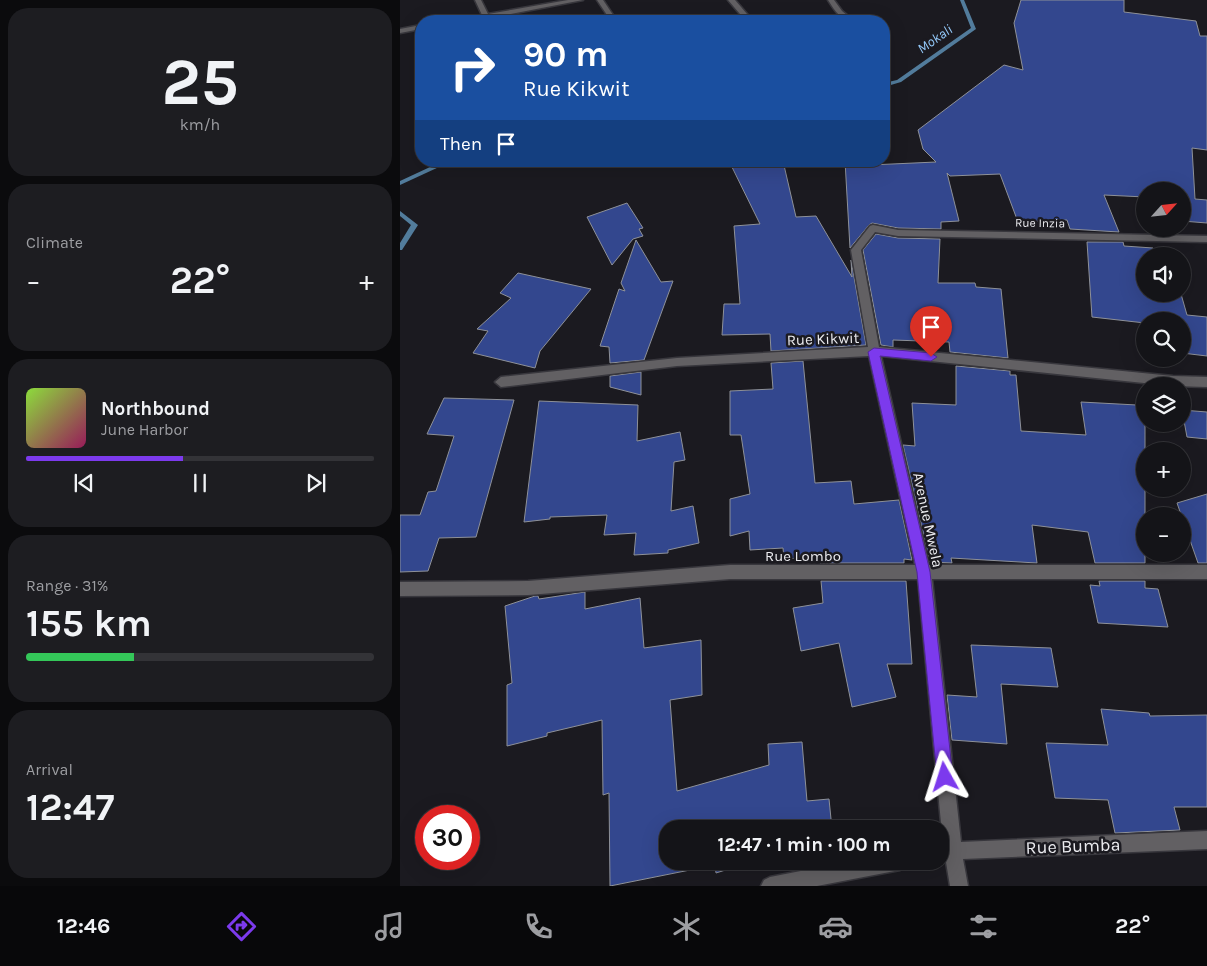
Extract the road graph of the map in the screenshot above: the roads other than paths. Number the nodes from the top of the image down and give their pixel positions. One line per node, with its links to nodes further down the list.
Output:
1 (478, 0): 6 (street)
2 (580, 0): 7 (street)
3 (600, 0): 8 (street)
4 (731, 0): 9 (street)
5 (831, 0): 10 (street)
6 (485, 15)
7 (507, 15)
8 (610, 15)
9 (745, 15)
10 (843, 15)
11 (415, 28): 12 (street)
12 (400, 31)
13 (873, 228): 14 (street, Rue Inzia); 15 (street, Avenue Mwela)
14 (1207, 239)
15 (874, 352): 16 (street, Rue Kikwit); 17 (street, Rue Kikwit); 18 (street, Avenue Mwela)
16 (500, 382)
17 (1207, 382)
18 (924, 572): 19 (street, Rue Lombo); 20 (street, Rue Lombo); 21 (street, Avenue Mwela)
19 (1207, 572)
20 (400, 588)
21 (943, 820)
22 (1207, 840): 23 (street, Rue Bumba)
23 (949, 852)
24 (949, 860): 27 (street, Avenue Mwela)
25 (853, 870): 26 (street)
26 (770, 886)
27 (959, 886)

